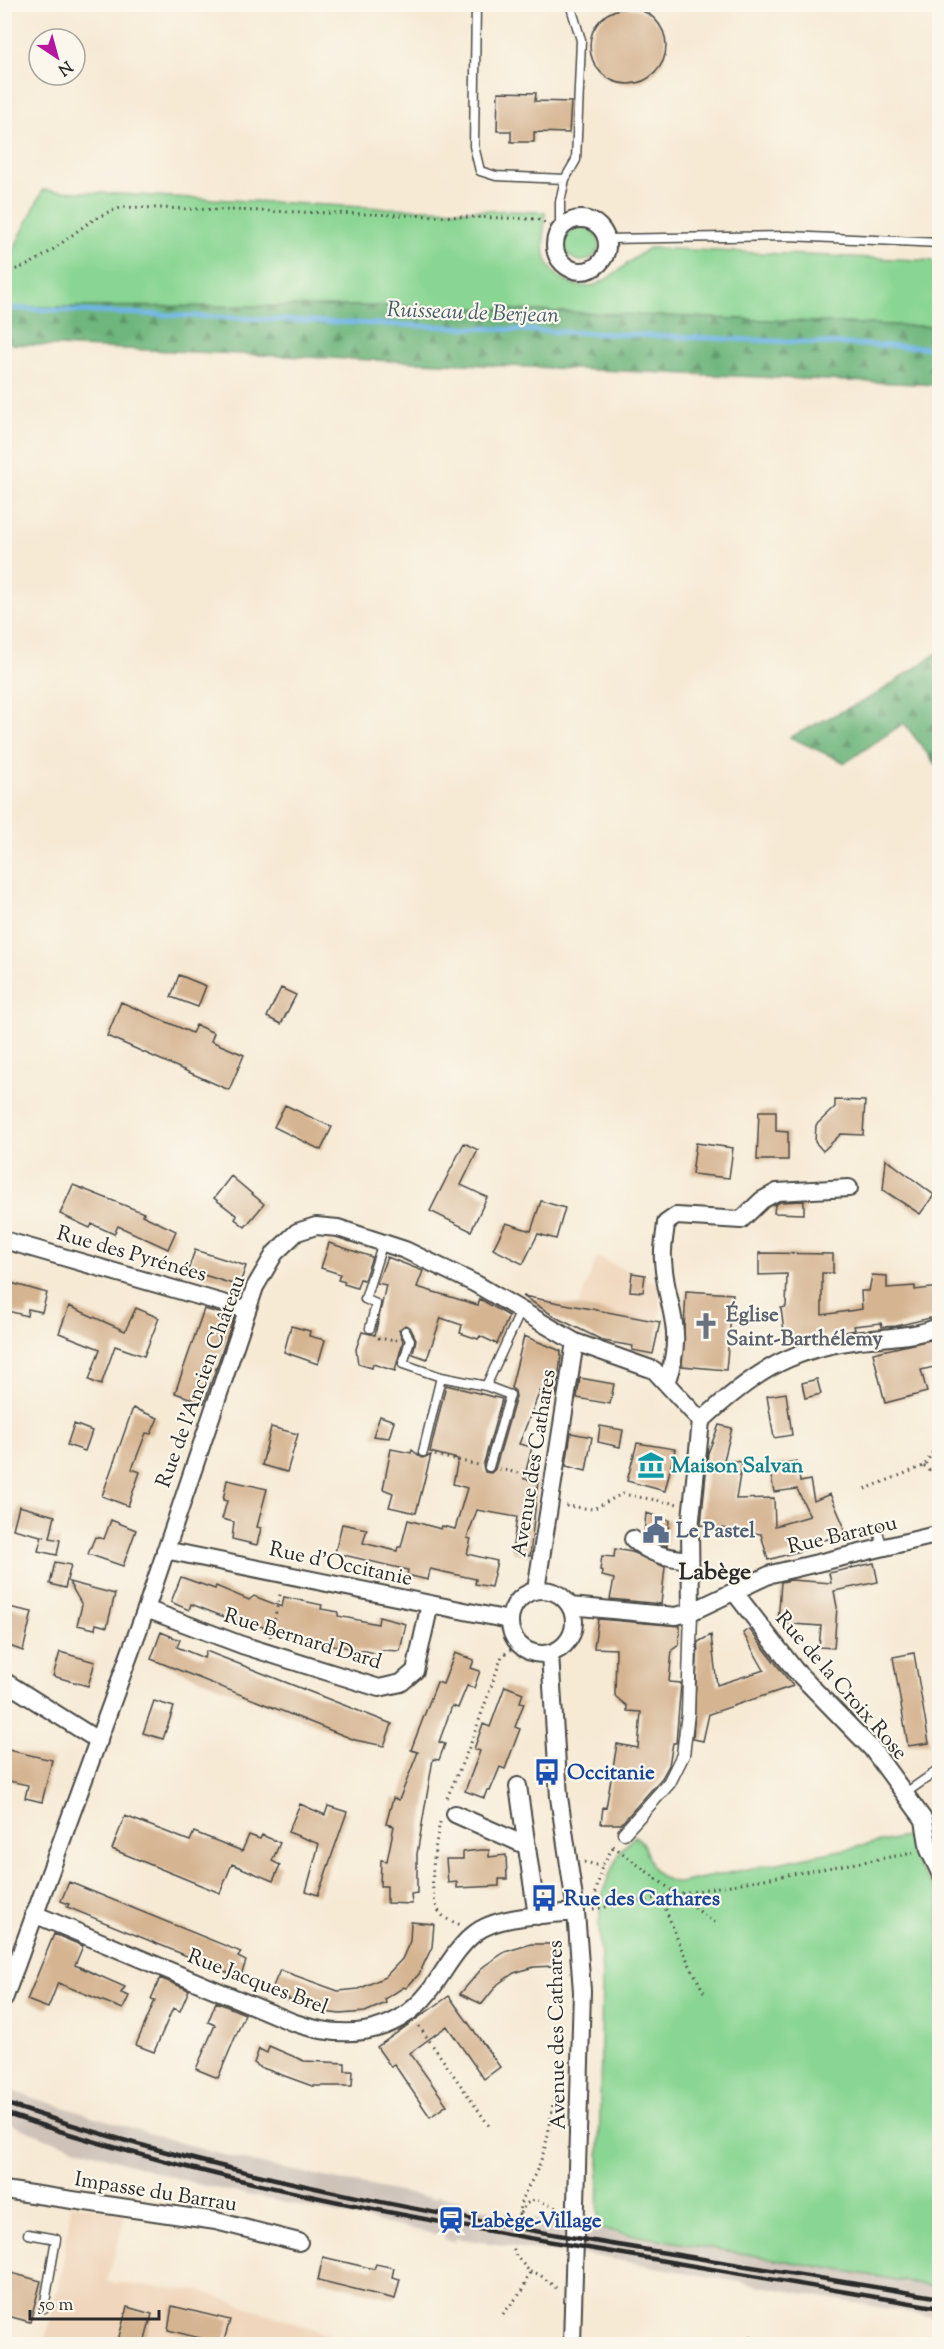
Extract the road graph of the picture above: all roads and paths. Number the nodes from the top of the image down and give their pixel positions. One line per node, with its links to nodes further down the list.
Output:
1 (476, 4): 3 (lane)
2 (570, 4): 3 (lane)
3 (565, 179): 4 (lane)
4 (560, 231): 5 (street); 5 (street); 7 (path)
5 (606, 239): 6 (lane)
6 (939, 243)
7 (4, 272)
8 (849, 1188): 18 (street)
9 (4, 1240): 11 (street, Rue des Pyrénées)
10 (382, 1242): 11 (street, Rue de l'Ancien Château); 12 (street, Rue de l'Ancien Château); 14 (lane)
11 (247, 1310): 34 (street, Rue de l'Ancien Château)
12 (521, 1311): 16 (street, Rue de l'Ancien Château); 19 (lane)
13 (939, 1326): 20 (street)
14 (370, 1328): 15 (path)
15 (405, 1331): 17 (lane)
16 (575, 1342): 18 (street, Rue de l'Ancien Château); 26 (street, Avenue des Cathares)
17 (441, 1377): 19 (lane); 22 (lane)
18 (666, 1383): 20 (street, Rue de l'Ancien Château)
19 (486, 1386): 24 (lane)
20 (701, 1421): 29 (street)
21 (939, 1440): 23 (path)
22 (423, 1452): 24 (path)
23 (924, 1466): 25 (path); 27 (path)
24 (489, 1467): 26 (path)
25 (939, 1479)
26 (553, 1480): 28 (street, Avenue des Cathares)
27 (865, 1489)
28 (550, 1503): 29 (path); 37 (street, Avenue des Cathares)
29 (692, 1506): 35 (street)
30 (877, 1529): 33 (lane)
31 (939, 1534): 33 (street, Rue Baratou)
32 (633, 1539): 35 (street)
33 (882, 1547): 38 (street, Rue Baratou)
34 (165, 1550): 36 (street, Rue d'Occitanie); 41 (street, Rue de l'Ancien Château)
35 (689, 1560): 42 (street)
36 (285, 1574): 39 (street, Rue d'Occitanie); 45 (path)
37 (537, 1590): 40 (street); 43 (street)
38 (735, 1593): 42 (street, Rue Baratou); 51 (street, Rue de la Croix Rose)
39 (430, 1604): 43 (street, Rue d'Occitanie); 45 (street, Rue Bernard Dard)
40 (570, 1606): 42 (street, Rue Baratou); 46 (street)
41 (146, 1609): 45 (street, Rue Bernard Dard); 48 (street, Rue de l'Ancien Château)
42 (691, 1612): 53 (street)
43 (509, 1620): 44 (street)
44 (518, 1644): 46 (street); 52 (path)
45 (266, 1653)
46 (550, 1654): 60 (street, Avenue des Cathares)
47 (4, 1681): 48 (street)
48 (99, 1741): 61 (street, Rue de l'Ancien Château)
49 (937, 1771): 51 (lane)
50 (518, 1786): 54 (street)
51 (904, 1794): 57 (street, Rue de la Croix Rose)
52 (446, 1813): 54 (street); 64 (path)
53 (624, 1833): 55 (path)
54 (527, 1846): 62 (street)
55 (613, 1846): 58 (path); 60 (path)
56 (894, 1856): 58 (path)
57 (939, 1873)
58 (678, 1894): 59 (path); 63 (path)
59 (661, 1898): 60 (path); 65 (path)
60 (584, 1910): 62 (street, Rue Jacques Brel); 71 (street, Avenue des Cathares)
61 (34, 1914): 66 (street, Rue de l'Ancien Château); 67 (street, Rue Jacques Brel)
62 (537, 1916): 64 (street, Rue Jacques Brel)
63 (715, 1923)
64 (474, 1933): 67 (street, Rue Jacques Brel)
65 (706, 1996)
66 (4, 1999)
67 (409, 2012): 69 (path)
68 (562, 2055): 71 (path)
69 (490, 2127)
70 (4, 2190): 73 (street, Impasse du Barrau)
71 (578, 2198): 76 (street, Avenue des Cathares)
72 (28, 2234): 77 (lane)
73 (299, 2242)
74 (513, 2247): 75 (path)
75 (530, 2272): 76 (path); 78 (path)
76 (574, 2302): 79 (street, Avenue des Cathares)
77 (44, 2308)
78 (503, 2314)
79 (572, 2344)

